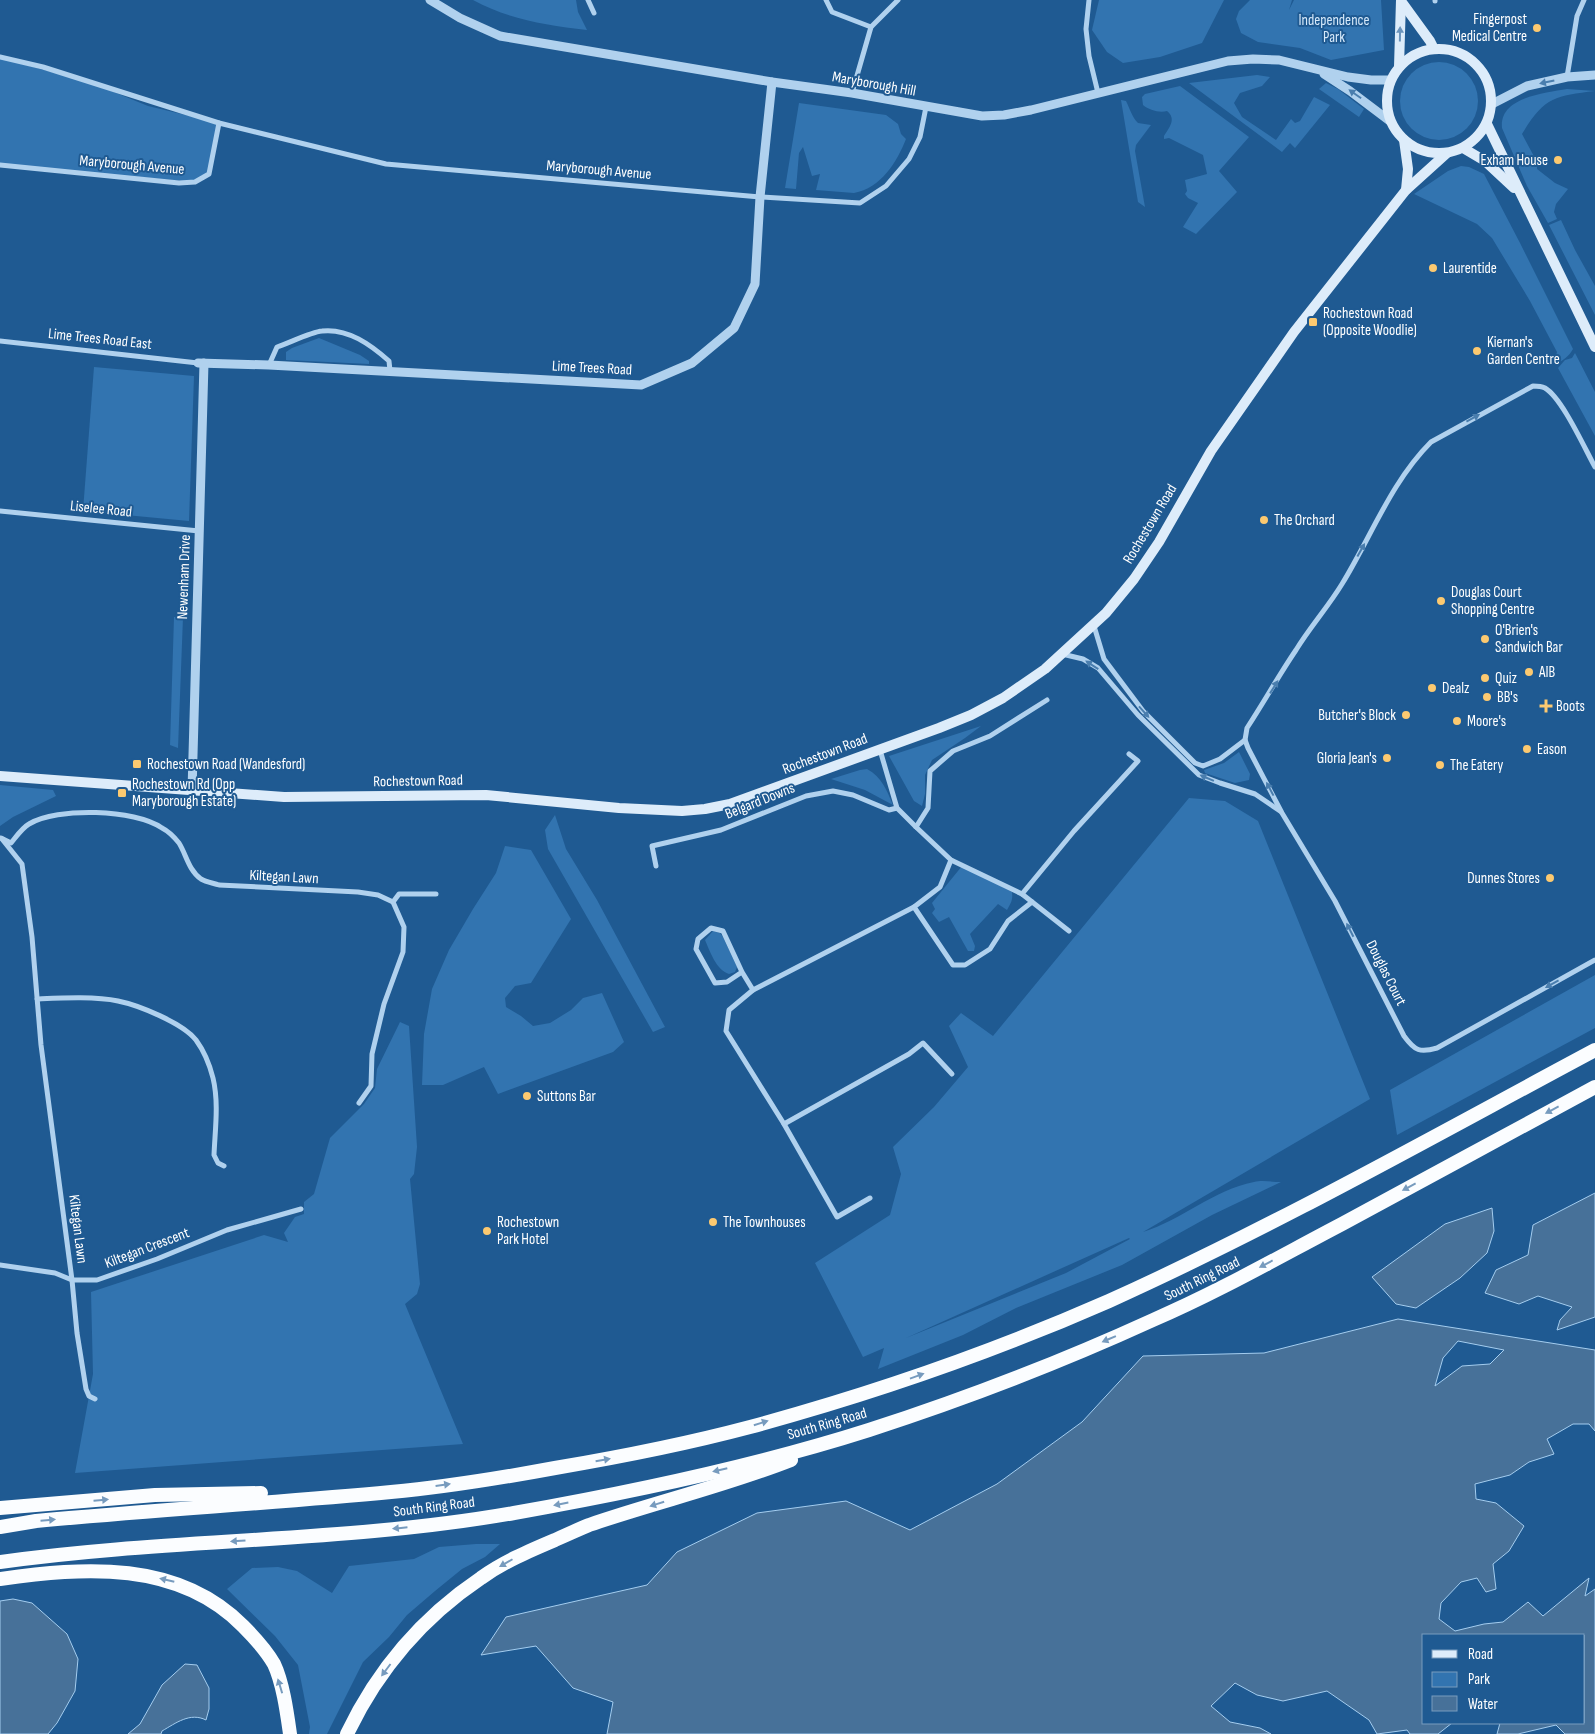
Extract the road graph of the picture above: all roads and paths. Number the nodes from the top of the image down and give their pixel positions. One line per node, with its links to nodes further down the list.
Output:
1 (430, 0): 17 (street, Maryborough Hill)
2 (588, 0): 8 (street)
3 (826, 0): 9 (street)
4 (898, 0): 9 (street)
5 (1090, 0): 19 (street)
6 (1584, 0): 15 (street)
7 (1401, 1): 10 (main road); 12 (main road, one-way to 7)
8 (594, 13)
9 (871, 27): 18 (street)
10 (1434, 49): 12 (main road); 20 (main road)
11 (0, 57): 22 (street, Maryborough Avenue)
12 (1399, 67): 16 (main road)
13 (1317, 70): 16 (street, Maryborough Hill); 19 (street, Maryborough Hill); 23 (street, Maryborough Hill, one-way to 13)
14 (1595, 75): 15 (street)
15 (1567, 77): 20 (street, one-way to 20)
16 (1391, 80): 23 (main road)
17 (772, 82): 18 (street, Maryborough Hill); 31 (street, Lime Trees Road)
18 (852, 93): 21 (street, Maryborough Hill)
19 (1098, 93): 21 (street, Maryborough Hill)
20 (1492, 104): 24 (main road)
21 (926, 107): 31 (street, Maryborough Avenue)
22 (220, 122): 28 (street, Maryborough Avenue); 31 (street, Maryborough Avenue)
23 (1391, 122): 25 (main road)
24 (1486, 124): 26 (main road); 30 (main road)
25 (1404, 140): 27 (main road); 29 (main road)
26 (1463, 148): 27 (main road); 30 (main road)
27 (1447, 153): 29 (main road, Rochestown Road)
28 (0, 166)
29 (1406, 190): 40 (main road, Rochestown Road)
30 (1518, 192): 33 (main road)
31 (760, 197): 36 (street, Lime Trees Road)
32 (0, 341): 34 (street, Lime Trees Road East)
33 (1594, 344)
34 (201, 363): 35 (street, Lime Trees Road); 39 (street, Newenham Drive)
35 (269, 365): 36 (street, Lime Trees Road); 36 (street)
36 (390, 371)
37 (1595, 467): 43 (street, one-way to 37)
38 (0, 511): 39 (street, Liselee Road)
39 (199, 531): 47 (street, Newenham Drive)
40 (1094, 626): 41 (main road, Rochestown Road); 43 (street, one-way to 43)
41 (1062, 654): 44 (main road, Rochestown Road); 49 (street, one-way to 41)
42 (1047, 700): 50 (street)
43 (1246, 740): 49 (street, Douglas Court, one-way to 43)
44 (880, 749): 47 (main road, Rochestown Road); 48 (street)
45 (1129, 754): 55 (street)
46 (2, 774): 47 (main road, Rochestown Road)
47 (192, 790)
48 (897, 808): 50 (street); 53 (street, Belgard Downs)
49 (1282, 813): 60 (street, Douglas Court, one-way to 49)
50 (916, 828): 52 (street)
51 (0, 838): 56 (street, Kiltegan Lawn); 63 (street, Kiltegan Lawn)
52 (952, 860): 55 (street); 58 (street)
53 (656, 866)
54 (436, 894): 56 (street)
55 (1022, 894): 57 (street)
56 (393, 902): 67 (street)
57 (1032, 902): 58 (street); 59 (street)
58 (914, 907): 62 (street)
59 (1069, 931)
60 (1595, 960)
61 (742, 972): 61 (street); 62 (street)
62 (753, 990): 68 (street)
63 (37, 999): 69 (street); 73 (street, Kiltegan Lawn)
64 (1595, 1050): 76 (highway, South Ring Road, one-way to 64)
65 (952, 1074): 68 (street)
66 (1595, 1087): 75 (highway, South Ring Road, one-way to 75)
67 (359, 1103)
68 (784, 1124): 70 (street)
69 (224, 1166)
70 (870, 1198)
71 (301, 1209): 73 (street, Kiltegan Crescent)
72 (0, 1265): 73 (street, Kiltegan Crescent)
73 (72, 1280): 74 (street, Kiltegan Lawn)
74 (95, 1400)
75 (868, 1430): 79 (highway, South Ring Road, one-way to 79); 82 (highway, one-way to 82)
76 (394, 1492): 77 (highway, one-way to 76); 78 (highway, South Ring Road, one-way to 76)
77 (0, 1508)
78 (0, 1527)
79 (0, 1562)
80 (0, 1578): 81 (highway, one-way to 80)
81 (290, 1734)
82 (347, 1734)

